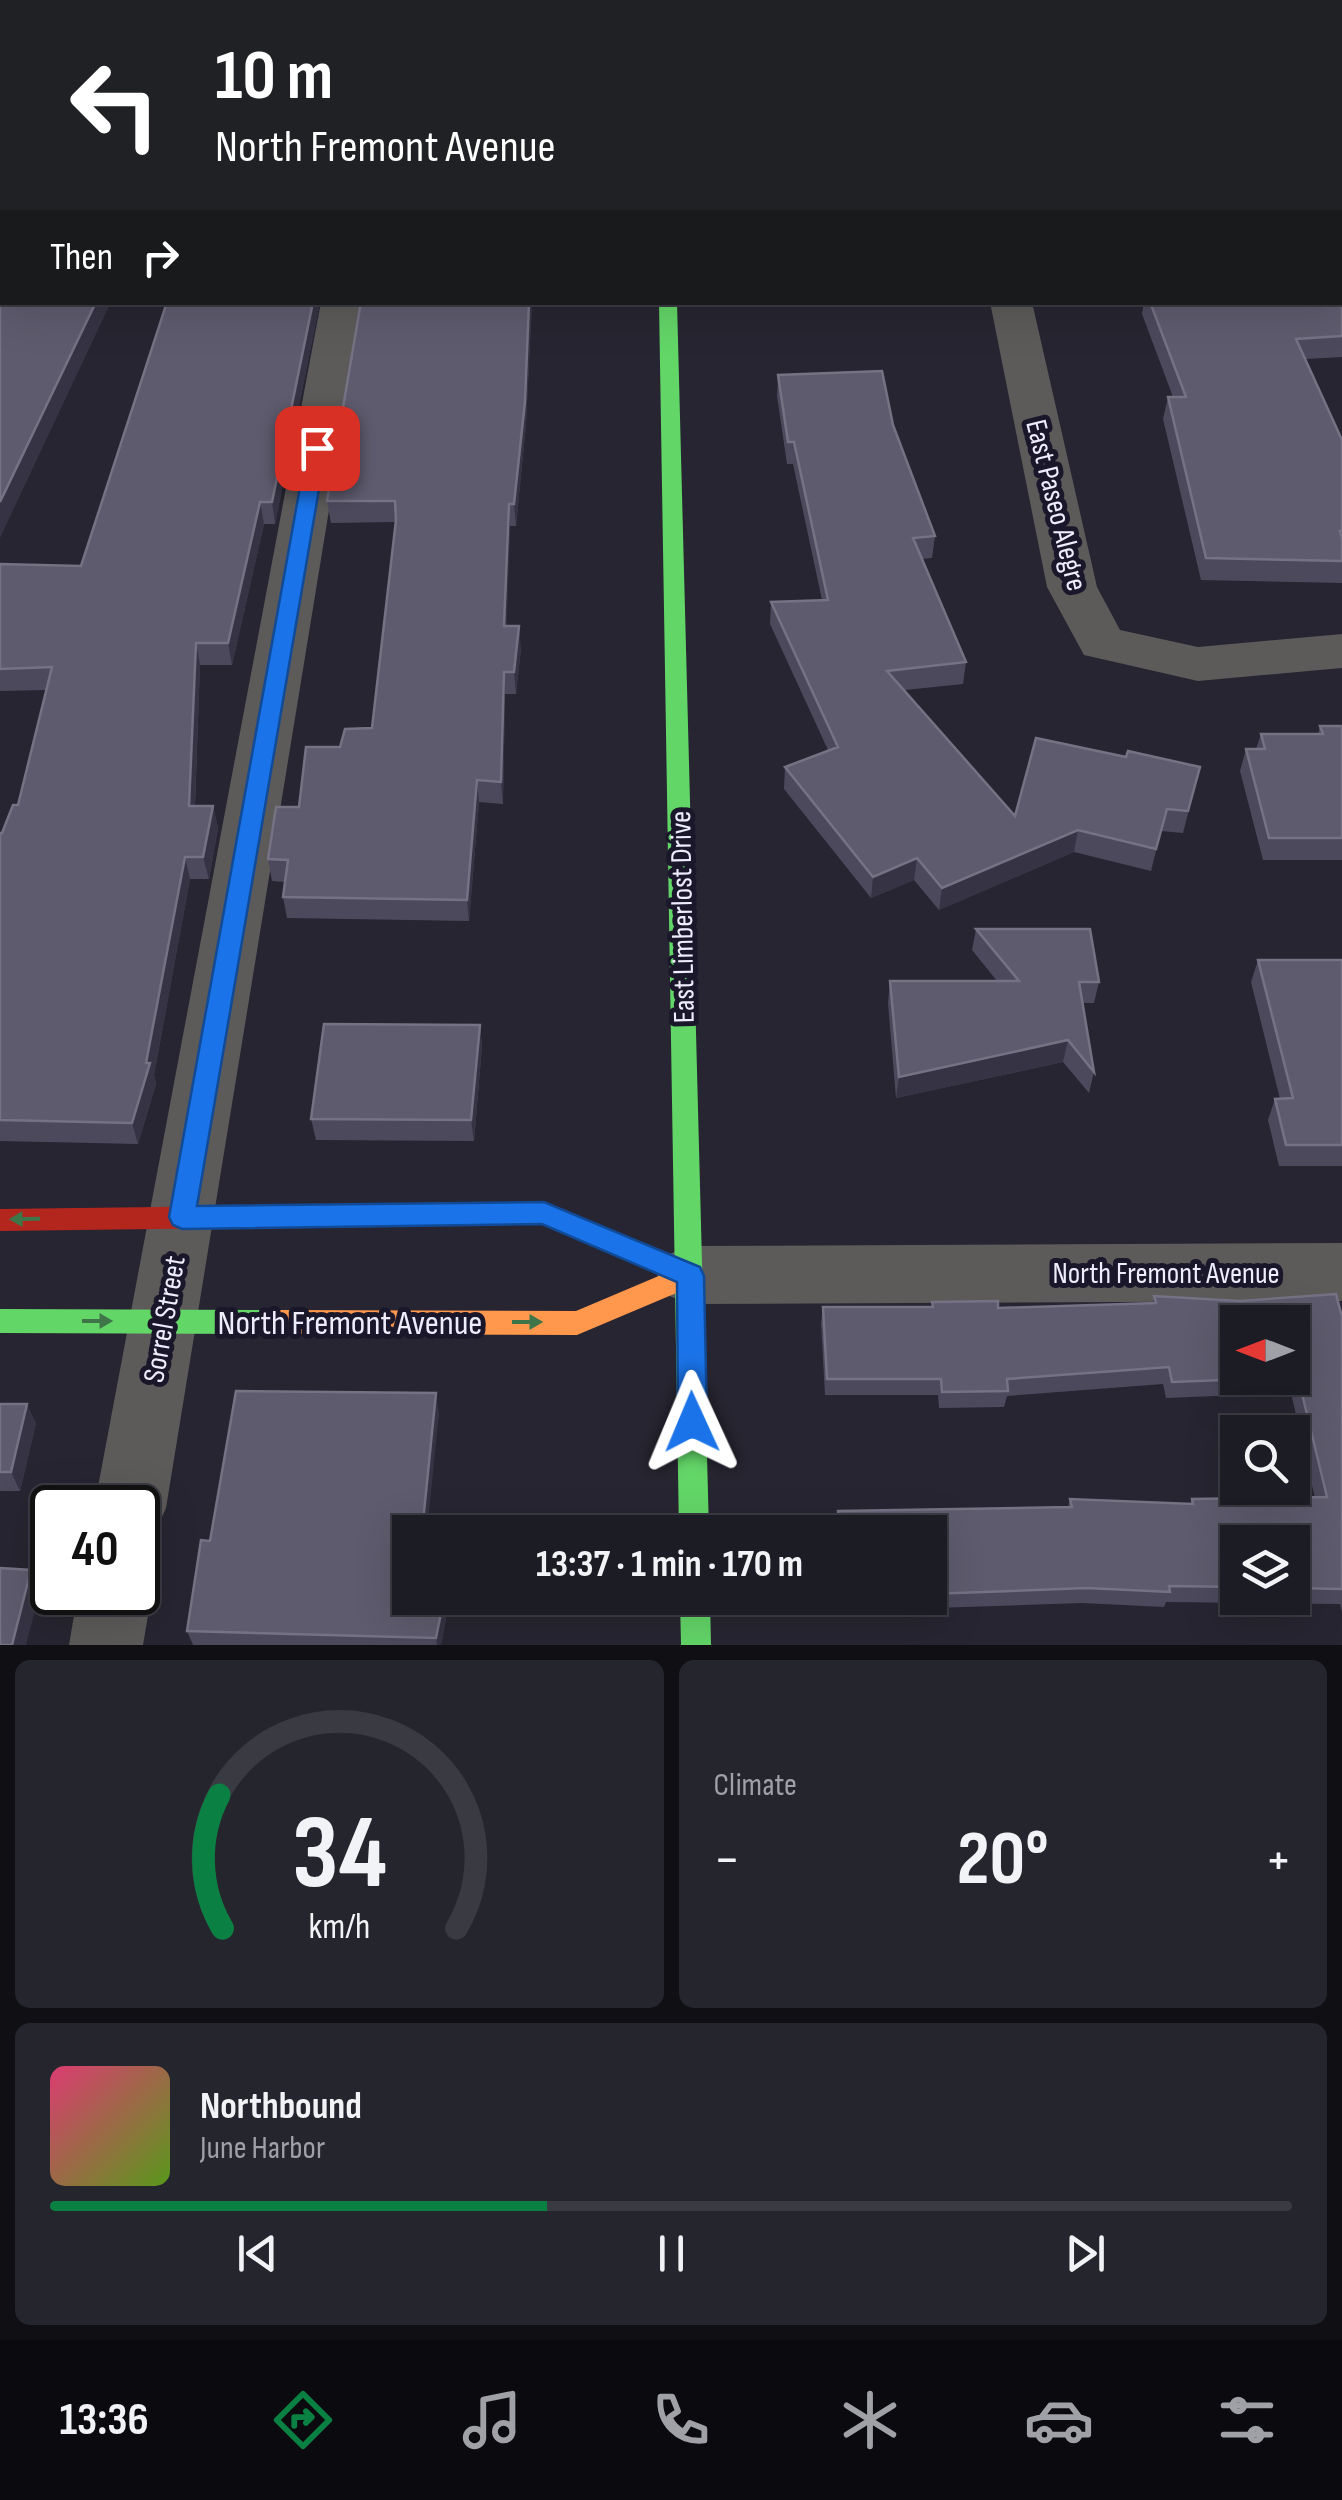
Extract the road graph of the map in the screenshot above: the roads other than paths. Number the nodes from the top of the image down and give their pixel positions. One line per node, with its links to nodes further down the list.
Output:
1 (341, 305): 5 (street, Sorrel Street)
2 (668, 305): 8 (street, East Limberlost Drive)
3 (1012, 305): 4 (street, East Paseo Alegre)
4 (1342, 651)
5 (182, 1217): 6 (street, North Fremont Avenue, one-way to 6); 8 (street, North Fremont Avenue); 10 (street, Sorrel Street)
6 (0, 1220)
7 (1342, 1272): 8 (street, North Fremont Avenue)
8 (690, 1276): 10 (street, North Fremont Avenue, one-way to 8); 12 (street, East Limberlost Drive)
9 (0, 1321): 10 (street, North Fremont Avenue, one-way to 10)
10 (164, 1322): 11 (street, Sorrel Street)
11 (134, 1485)
12 (694, 1515)
13 (111, 1615): 15 (street)
14 (695, 1615): 16 (street)
15 (106, 1645)
16 (696, 1645)

